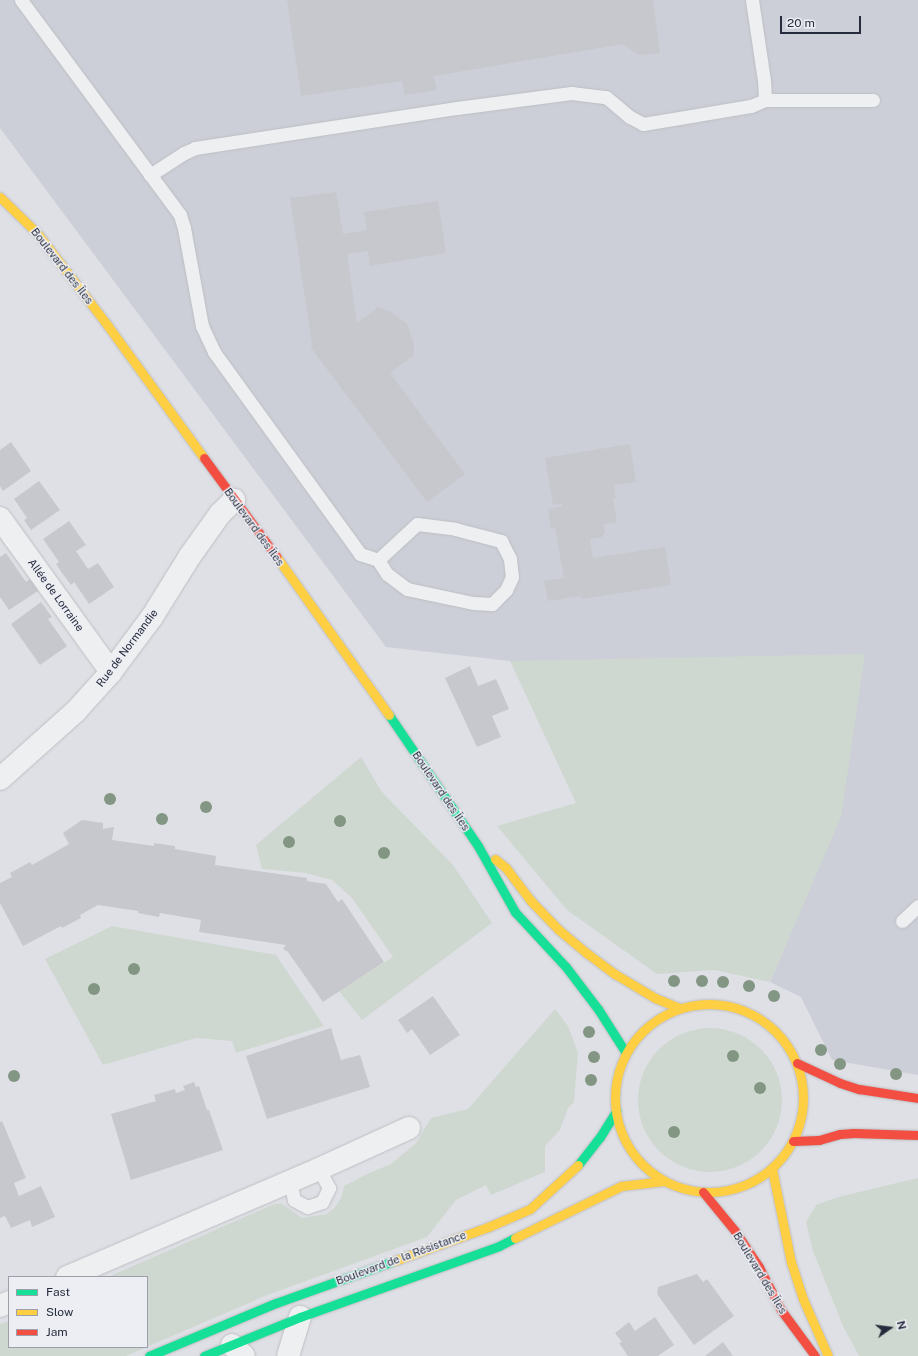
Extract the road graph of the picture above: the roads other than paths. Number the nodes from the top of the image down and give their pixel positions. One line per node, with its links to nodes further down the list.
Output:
1 (21, 0): 5 (lane)
2 (752, 0): 3 (lane)
3 (765, 100): 4 (lane); 5 (lane)
4 (873, 100)
5 (150, 175): 9 (lane)
6 (2, 194): 7 (main road, Boulevard des Îles)
7 (234, 500): 10 (street, Rue de Normandie); 12 (main road, Boulevard des Îles)
8 (0, 518): 10 (street, Allée de Lorraine)
9 (378, 560): 9 (lane)
10 (111, 672): 11 (street, Rue de Normandie)
11 (0, 780)
12 (478, 846): 15 (main road, Boulevard des Îles); 16 (main road, Boulevard des Îles)
13 (918, 906): 14 (lane)
14 (902, 921)
15 (680, 1008): 16 (main road); 17 (main road)
16 (626, 1053): 19 (main road)
17 (797, 1063): 18 (main road); 22 (main road)
18 (918, 1098)
19 (616, 1111): 26 (main road); 31 (main road, Boulevard de la Résistance)
20 (409, 1128): 23 (street)
21 (918, 1134): 22 (main road)
22 (793, 1141): 24 (main road)
23 (319, 1169): 25 (street); 25 (lane)
24 (772, 1169): 27 (main road); 35 (main road)
25 (290, 1181): 28 (street)
26 (664, 1181): 27 (main road); 29 (main road, Boulevard de la Résistance)
27 (703, 1192): 34 (main road, Boulevard des Îles)
28 (69, 1276)
29 (300, 1317): 30 (main road, Boulevard de la Résistance); 33 (street)
30 (238, 1350): 32 (main road, Boulevard de la Résistance)
31 (149, 1356)
32 (204, 1356)
33 (288, 1356)
34 (815, 1356)
35 (828, 1356)

